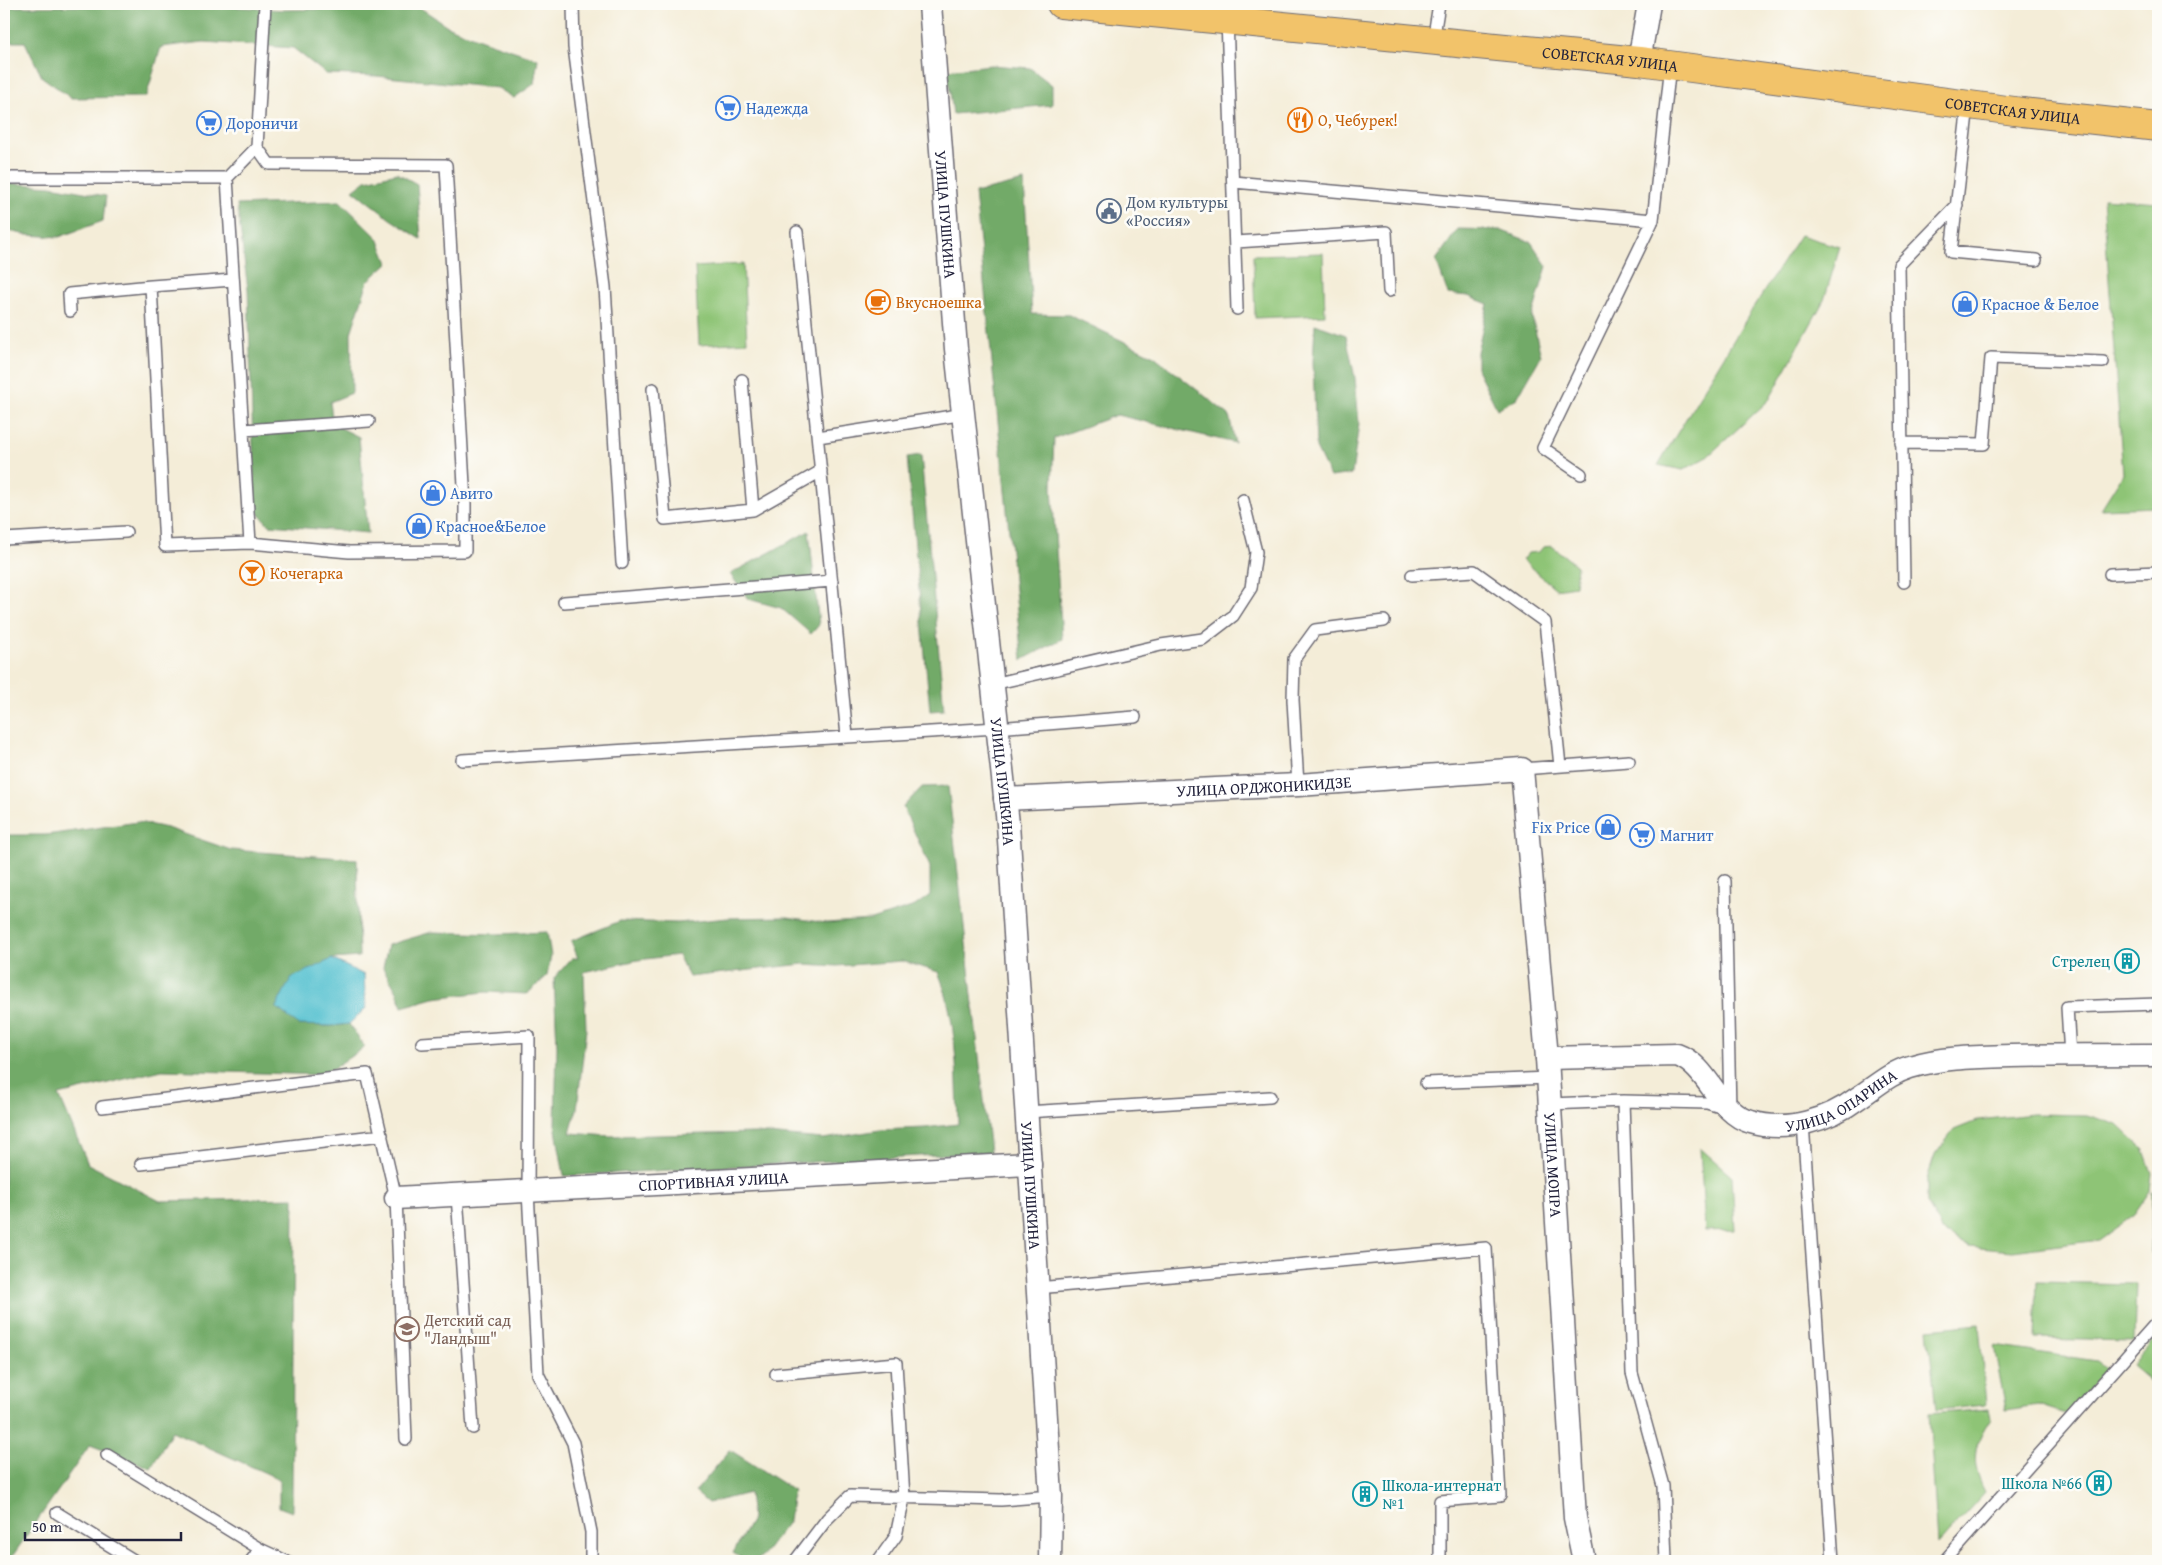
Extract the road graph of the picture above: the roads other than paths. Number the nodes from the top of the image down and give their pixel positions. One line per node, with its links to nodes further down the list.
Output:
1 (265, 4): 14 (lane)
2 (573, 4): 43 (lane)
3 (930, 4): 31 (street, УЛИЦА ПУШКИНА)
4 (1061, 4): 7 (main road, СОВЕТСКАЯ УЛИЦА)
5 (1439, 4): 9 (lane)
6 (1649, 4): 10 (street)
7 (1178, 9): 8 (main road, СОВЕТСКАЯ УЛИЦА)
8 (1227, 20): 9 (main road, СОВЕТСКАЯ УЛИЦА); 17 (lane)
9 (1433, 41): 10 (main road, СОВЕТСКАЯ УЛИЦА)
10 (1639, 61): 11 (main road, СОВЕТСКАЯ УЛИЦА)
11 (1670, 65): 12 (main road, СОВЕТСКАЯ УЛИЦА); 19 (lane)
12 (1968, 105): 13 (main road, СОВЕТСКАЯ УЛИЦА); 18 (lane)
13 (2158, 127)
14 (257, 148): 16 (lane); 42 (lane)
15 (4, 178): 16 (lane)
16 (226, 178): 23 (lane)
17 (1234, 182): 19 (lane); 21 (lane)
18 (1957, 205): 22 (lane); 35 (lane)
19 (1653, 220): 37 (lane)
20 (797, 232): 34 (lane)
21 (1236, 242): 25 (lane); 26 (lane)
22 (2036, 260)
23 (233, 280): 24 (lane); 33 (lane)
24 (151, 286): 27 (lane); 42 (lane)
25 (1389, 291)
26 (1238, 309)
27 (70, 311)
28 (2103, 362): 35 (lane)
29 (742, 380): 39 (lane)
30 (653, 389): 39 (lane)
31 (964, 414): 34 (lane); 51 (street, УЛИЦА ПУШКИНА)
32 (369, 420): 33 (lane)
33 (243, 430): 42 (lane)
34 (818, 437): 36 (lane)
35 (1901, 443): 48 (lane)
36 (821, 472): 39 (lane); 47 (lane)
37 (1581, 474)
38 (1243, 500): 51 (lane)
39 (753, 510)
40 (126, 532): 41 (lane)
41 (4, 539)
42 (250, 543)
43 (622, 563)
44 (2158, 572): 45 (lane)
45 (2110, 574)
46 (1412, 575): 57 (lane)
47 (832, 582): 49 (lane); 54 (lane)
48 (1904, 582)
49 (564, 602)
50 (1384, 621): 59 (lane)
51 (993, 684): 53 (street, УЛИЦА ПУШКИНА)
52 (1135, 717): 53 (lane)
53 (997, 728): 54 (lane); 60 (street, УЛИЦА ПУШКИНА)
54 (847, 736): 55 (lane)
55 (462, 760)
56 (1629, 761): 57 (lane)
57 (1560, 766): 58 (lane)
58 (1522, 769): 59 (street, УЛИЦА ОРДЖОНИКИДЗЕ); 66 (street, УЛИЦА МОПРА)
59 (1298, 785): 60 (street, УЛИЦА ОРДЖОНИКИДЗЕ)
60 (1005, 799): 73 (street, УЛИЦА ПУШКИНА)
61 (1725, 881): 72 (lane)
62 (2158, 1004): 65 (lane)
63 (422, 1043): 78 (lane)
64 (2158, 1055): 65 (street, УЛИЦА ОПАРИНА)
65 (2070, 1056): 74 (street, УЛИЦА ОПАРИНА)
66 (1548, 1068): 67 (lane); 70 (street, УЛИЦА МОПРА); 72 (street, УЛИЦА ОПАРИНА)
67 (1426, 1084)
68 (1270, 1097): 73 (lane)
69 (1623, 1101): 70 (lane); 72 (lane); 100 (lane)
70 (1550, 1104): 99 (street, УЛИЦА МОПРА)
71 (102, 1107): 75 (lane)
72 (1730, 1110): 74 (street, УЛИЦА ОПАРИНА)
73 (1026, 1112): 77 (street, УЛИЦА ПУШКИНА)
74 (1803, 1123): 101 (lane)
75 (382, 1135): 76 (lane); 80 (lane)
76 (141, 1164)
77 (1030, 1164): 78 (street, СПОРТИВНАЯ УЛИЦА); 81 (street, УЛИЦА ПУШКИНА)
78 (528, 1192): 79 (street, СПОРТИВНАЯ УЛИЦА); 95 (lane)
79 (458, 1195): 80 (street, СПОРТИВНАЯ УЛИЦА); 84 (lane)
80 (396, 1198): 85 (lane)
81 (1038, 1288): 87 (street, УЛИЦА ПУШКИНА); 91 (lane)
82 (2158, 1321): 102 (lane)
83 (776, 1374): 88 (lane)
84 (473, 1428)
85 (406, 1439)
86 (107, 1455): 90 (lane)
87 (1051, 1496): 88 (lane); 98 (street, УЛИЦА ПУШКИНА)
88 (904, 1498): 96 (lane); 97 (lane)
89 (57, 1513): 92 (lane)
90 (260, 1549): 93 (lane); 94 (lane)
91 (1440, 1559)
92 (135, 1561)
93 (252, 1561)
94 (286, 1561)
95 (591, 1561)
96 (795, 1561)
97 (878, 1561)
98 (1050, 1561)
99 (1584, 1561)
100 (1666, 1561)
101 (1833, 1561)
102 (1947, 1561)

